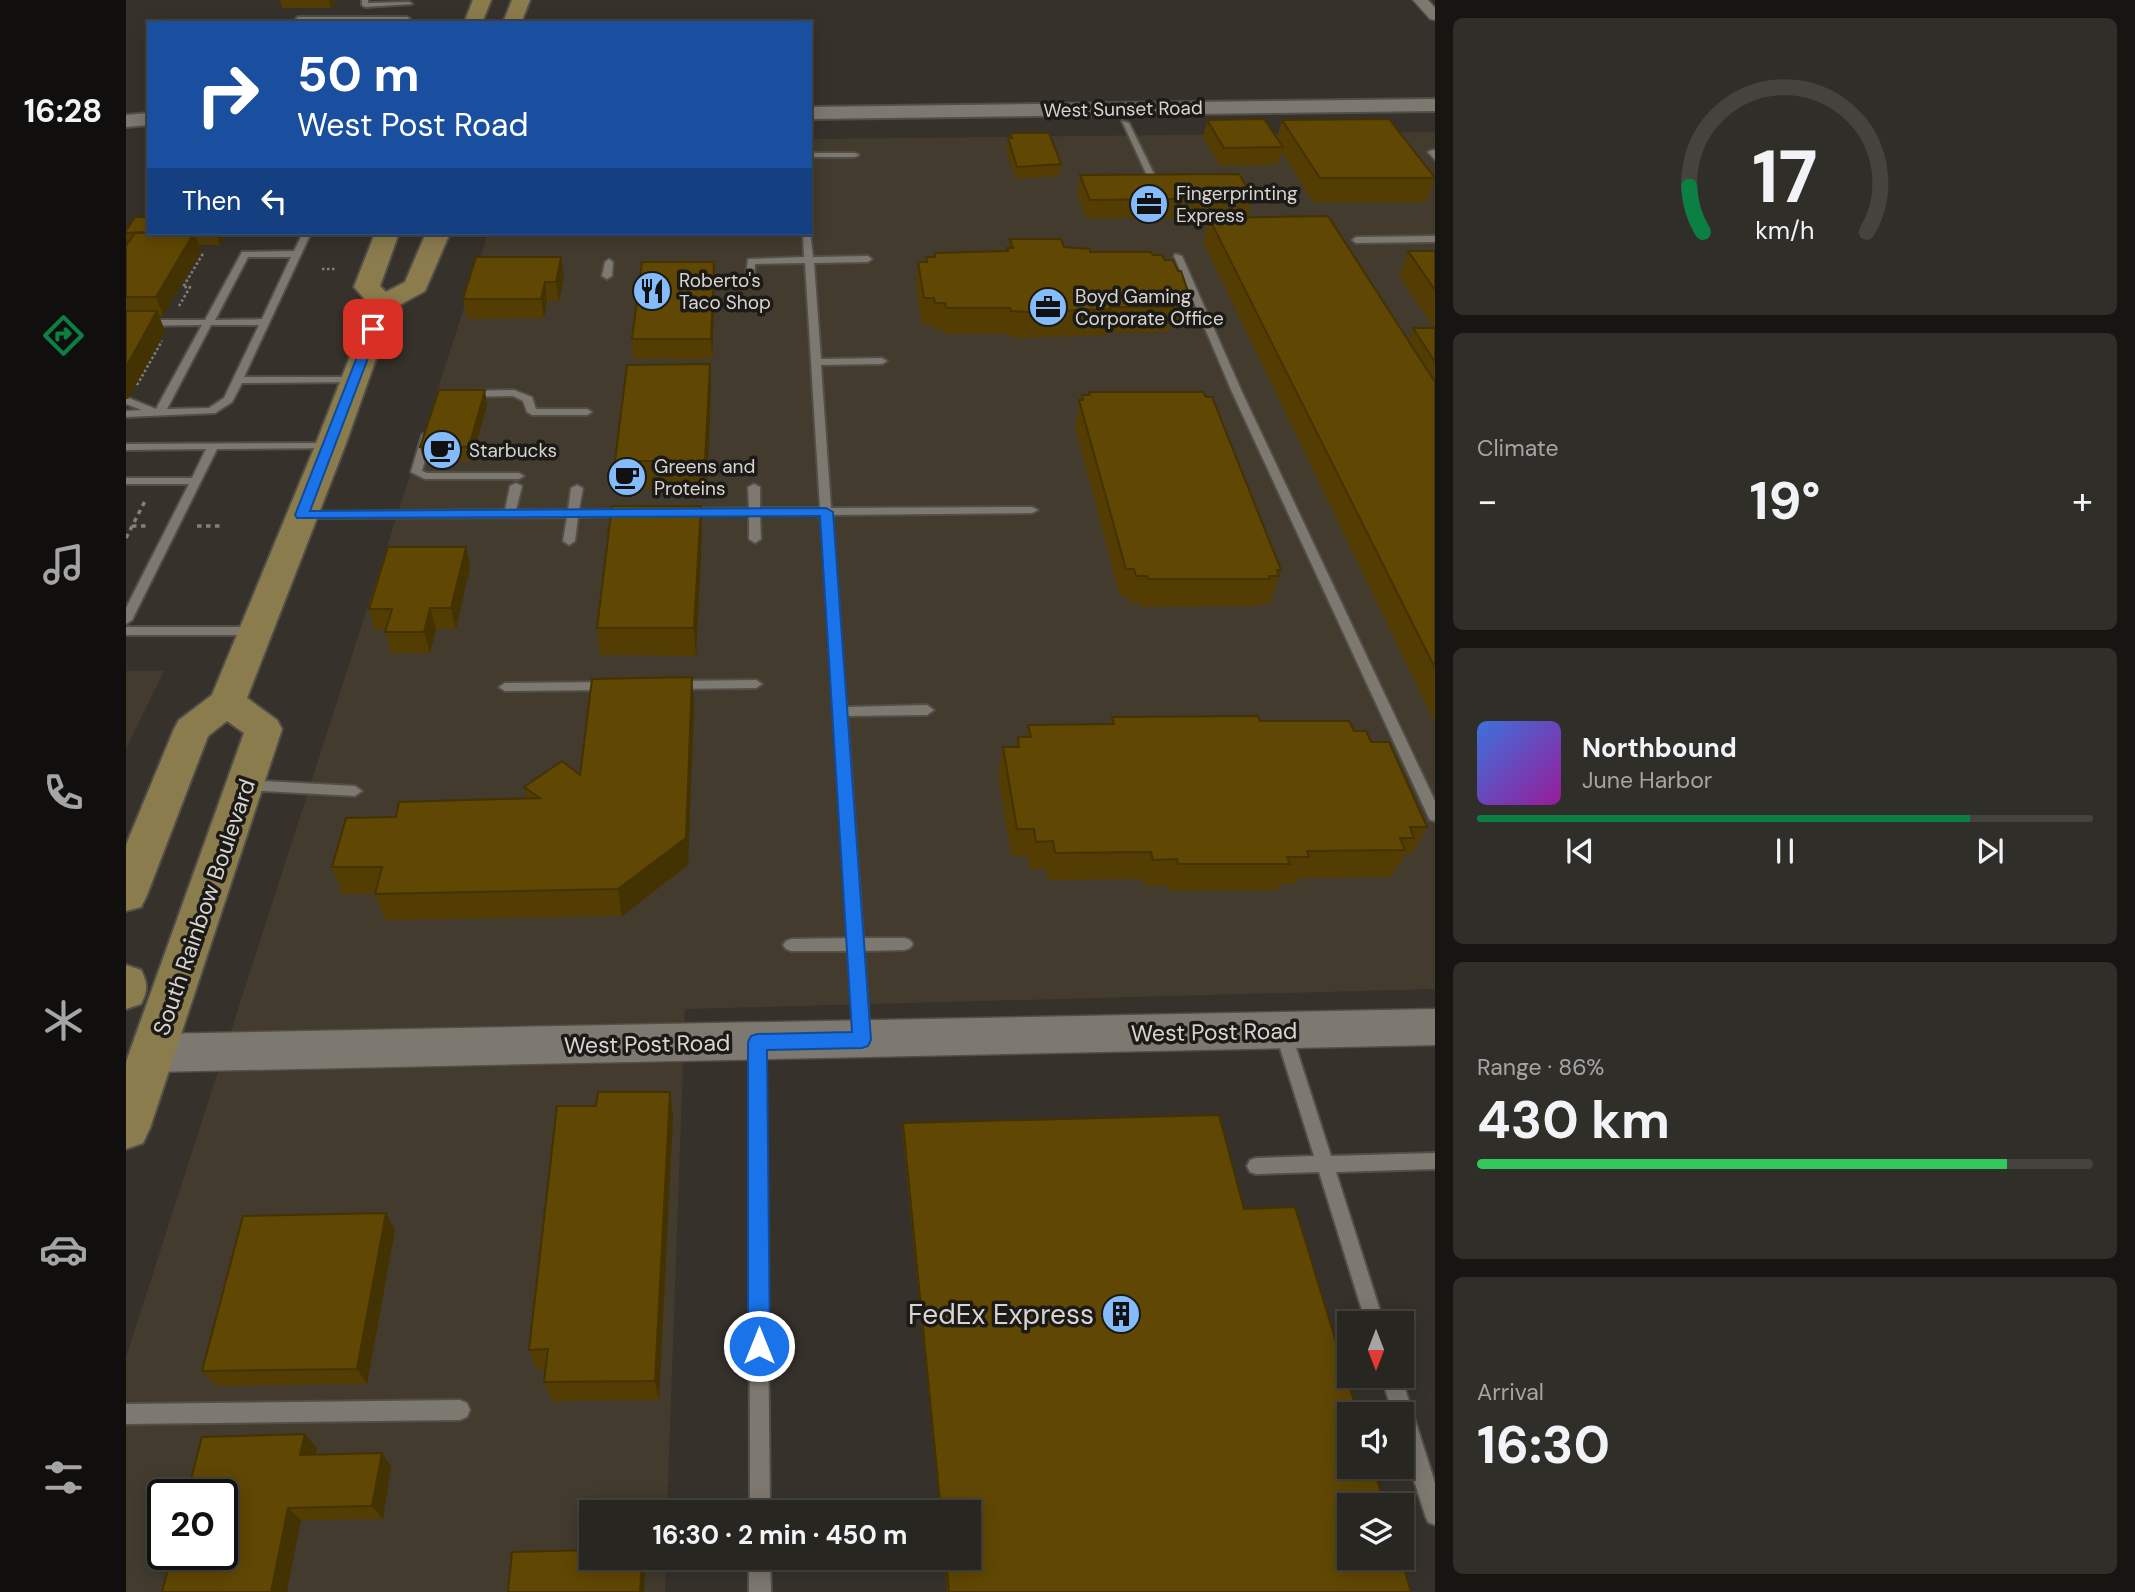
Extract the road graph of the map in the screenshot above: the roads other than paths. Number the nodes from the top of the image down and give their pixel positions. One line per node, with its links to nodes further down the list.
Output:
1 (365, 0): 5 (lane)
2 (482, 0): 9 (main road)
3 (521, 0): 10 (main road)
4 (1420, 0): 6 (street)
5 (409, 2): 8 (lane)
6 (1435, 16)
7 (296, 21): 8 (lane)
8 (407, 21)
9 (474, 21)
10 (513, 21)
11 (1435, 105): 13 (main road, West Sunset Road)
12 (812, 113): 13 (main road, West Sunset Road)
13 (1121, 116): 15 (main road, West Sunset Road); 17 (main road, West Sunset Road); 24 (lane)
14 (147, 119): 16 (main road)
15 (1435, 119)
16 (126, 121)
17 (812, 126)
18 (126, 133): 19 (main road)
19 (147, 133)
20 (1435, 152): 23 (lane)
21 (812, 155): 22 (lane)
22 (855, 155)
23 (1435, 158)
24 (1153, 180)
25 (306, 235): 31 (lane)
26 (386, 235): 38 (main road)
27 (437, 235): 38 (main road)
28 (807, 235): 34 (lane)
29 (1435, 239): 30 (lane)
30 (1356, 240)
31 (297, 254): 39 (lane); 41 (lane)
32 (1178, 256): 81 (lane)
33 (868, 259): 34 (lane)
34 (809, 260): 36 (lane); 43 (lane)
35 (609, 262): 37 (lane)
36 (751, 275)
37 (607, 276)
38 (383, 304): 45 (main road)
39 (265, 322): 41 (lane); 44 (lane)
40 (126, 323): 41 (lane)
41 (208, 323): 50 (lane)
42 (882, 360): 43 (lane)
43 (816, 362): 62 (lane)
44 (237, 380): 45 (lane); 50 (lane)
45 (354, 380): 53 (main road)
46 (451, 394): 48 (lane)
47 (128, 400): 50 (lane)
48 (587, 412)
49 (126, 414): 50 (lane)
50 (159, 414)
51 (429, 425): 63 (lane)
52 (213, 446): 53 (lane); 54 (lane); 56 (lane)
53 (330, 446): 66 (main road)
54 (126, 447)
55 (126, 481): 56 (lane)
56 (196, 481): 69 (lane)
57 (754, 487): 61 (lane)
58 (577, 488): 64 (lane)
59 (1032, 510): 62 (lane)
60 (671, 512): 61 (lane)
61 (755, 512): 62 (lane); 67 (lane)
62 (826, 512): 78 (lane)
63 (510, 513): 64 (lane); 66 (lane)
64 (573, 513): 65 (lane); 68 (lane)
65 (643, 513)
66 (302, 515): 71 (main road)
67 (755, 539)
68 (569, 541)
69 (126, 620)
70 (126, 631): 71 (lane)
71 (255, 631): 76 (main road)
72 (756, 684): 73 (lane)
73 (659, 685)
74 (617, 686): 75 (lane)
75 (505, 687)
76 (227, 702): 79 (main road, South Rainbow Boulevard); 82 (main road)
77 (927, 710): 78 (lane)
78 (840, 712): 83 (lane)
79 (246, 785): 80 (lane); 92 (main road, South Rainbow Boulevard)
80 (355, 791)
81 (1435, 817)
82 (126, 895)
83 (855, 944): 84 (lane); 85 (lane); 90 (lane)
84 (905, 944)
85 (791, 945)
86 (126, 983): 87 (main road)
87 (126, 991)
88 (1435, 1027): 89 (street, West Post Road)
89 (1283, 1031): 90 (street, West Post Road); 95 (lane)
90 (862, 1040): 91 (street, West Post Road)
91 (757, 1042): 92 (street, West Post Road); 101 (lane)
92 (140, 1043): 93 (main road, South Rainbow Boulevard)
93 (126, 1128)
94 (1435, 1161): 95 (lane)
95 (1325, 1164): 96 (lane); 97 (lane)
96 (1256, 1166)
97 (1371, 1311)
98 (1395, 1388): 102 (lane)
99 (460, 1410): 100 (lane)
100 (126, 1415)
101 (760, 1500)
102 (1435, 1515)
103 (760, 1570): 104 (lane)
104 (761, 1592)

